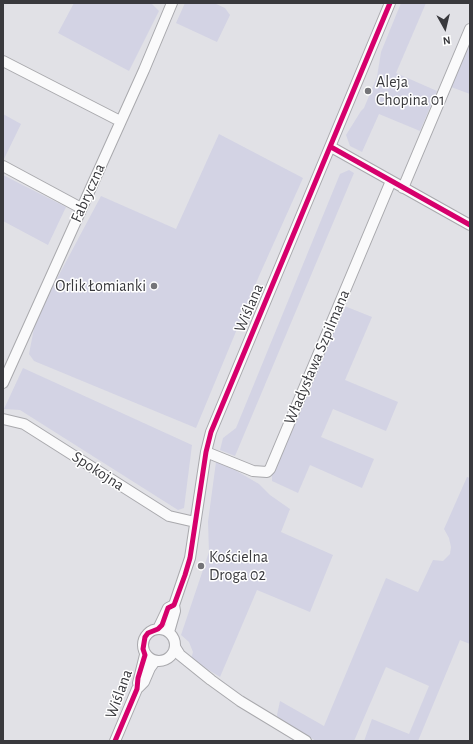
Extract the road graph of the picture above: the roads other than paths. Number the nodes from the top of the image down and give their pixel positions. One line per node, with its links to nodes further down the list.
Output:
1 (172, 3): 5 (street, Fabryczna)
2 (390, 3): 6 (street, Wiślana)
3 (470, 29): 9 (street)
4 (3, 61): 5 (street)
5 (120, 121): 10 (street, Fabryczna)
6 (331, 147): 8 (street); 14 (street, Wiślana)
7 (3, 166): 10 (street)
8 (391, 181): 9 (street); 14 (street, Władysława Szpilmana)
9 (403, 188): 11 (street)
10 (81, 208): 12 (street, Fabryczna)
11 (470, 225)
12 (3, 383)
13 (3, 419): 15 (street, Spokojna)
14 (206, 452): 15 (street, Wiślana)
15 (194, 522): 16 (street, Wiślana)
16 (174, 605): 17 (street, Wiślana); 18 (street, Wiślana)
17 (158, 629): 18 (street); 20 (street)
18 (169, 632): 19 (street)
19 (175, 647): 21 (street); 23 (street)
20 (145, 655): 22 (street); 24 (street, Wiślana)
21 (167, 660): 22 (street); 23 (street)
22 (155, 661): 24 (street, Wiślana)
23 (198, 671): 26 (street)
24 (138, 689): 25 (street, Wiślana)
25 (115, 741)
26 (306, 741)

